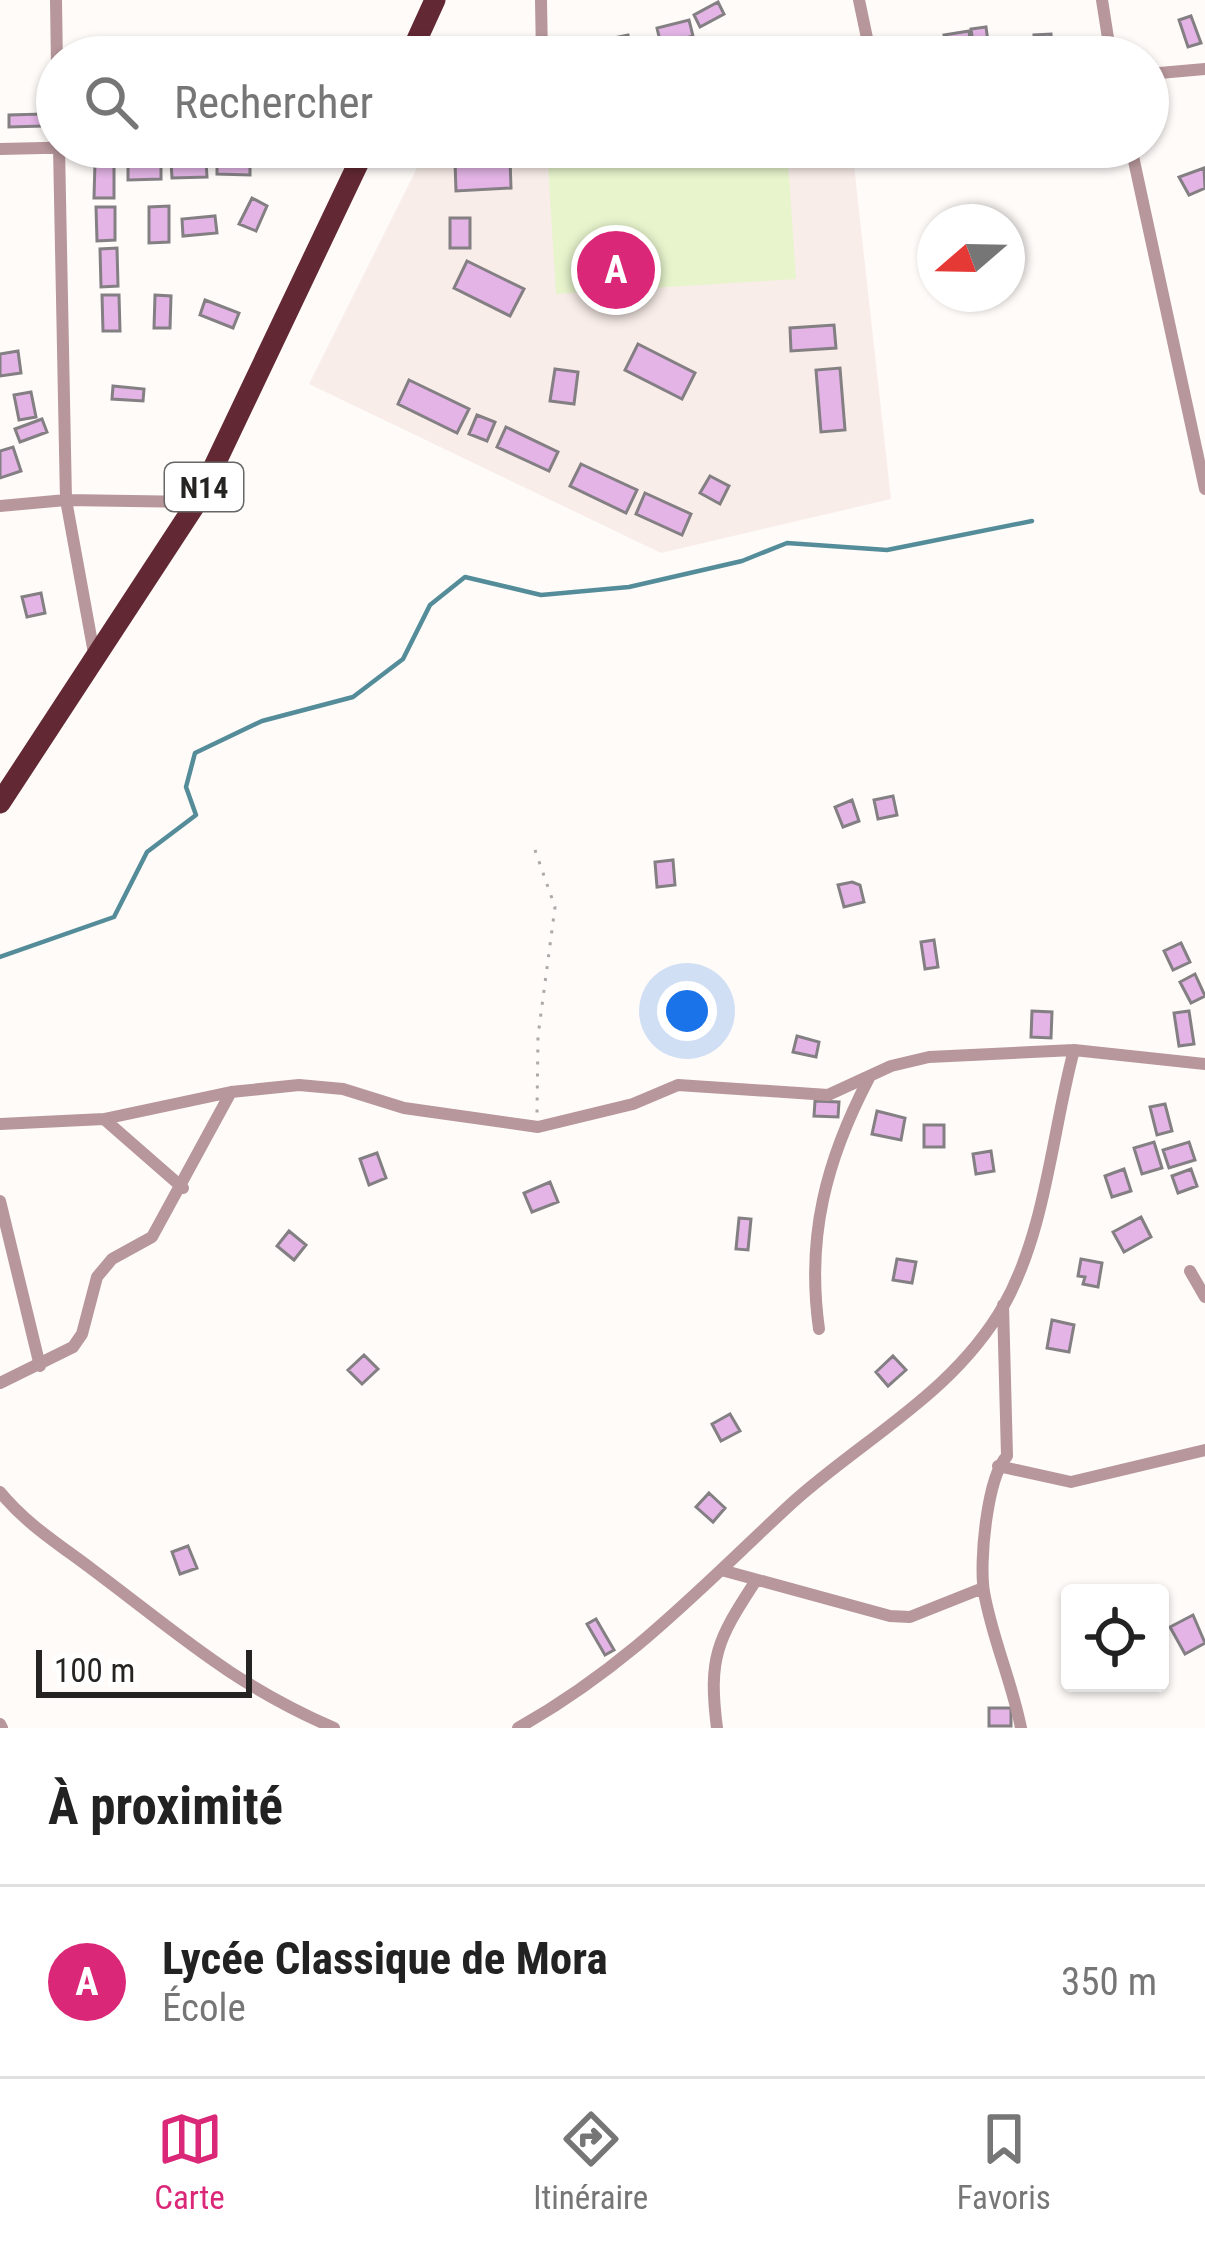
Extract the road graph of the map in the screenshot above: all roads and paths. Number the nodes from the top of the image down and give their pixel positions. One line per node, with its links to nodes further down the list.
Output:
1 (56, 0): 6 (street)
2 (436, 0): 7 (highway)
3 (541, 0): 8 (street)
4 (859, 0): 9 (street)
5 (1102, 0): 10 (street)
6 (57, 36)
7 (419, 36)
8 (542, 36)
9 (867, 36)
10 (1108, 36)
11 (1205, 69): 12 (street)
12 (1169, 72)
13 (36, 148): 14 (street)
14 (0, 149)
15 (59, 168): 19 (street)
16 (356, 168): 20 (highway, N14)
17 (1136, 168): 18 (street)
18 (1205, 489)
19 (66, 500): 20 (street); 21 (street); 22 (street)
20 (197, 502): 22 (highway, N14)
21 (0, 506)
22 (95, 665): 23 (highway, N14)
23 (0, 803)
24 (535, 850): 31 (path)
25 (1074, 1050): 26 (street); 27 (street); 36 (street)
26 (1205, 1064)
27 (869, 1078): 31 (street); 37 (street)
28 (231, 1092): 29 (street); 31 (street); 32 (street)
29 (104, 1120): 30 (street); 32 (street)
30 (0, 1124)
31 (538, 1127)
32 (183, 1188): 38 (street)
33 (0, 1201): 38 (street)
34 (1190, 1271): 35 (street)
35 (1205, 1298)
36 (1004, 1305): 41 (street); 43 (street)
37 (819, 1329)
38 (40, 1366): 39 (street)
39 (0, 1383)
40 (1205, 1450): 41 (street)
41 (998, 1466): 45 (street)
42 (0, 1492): 46 (street)
43 (725, 1571): 44 (street); 47 (street)
44 (754, 1582): 45 (street); 48 (street)
45 (983, 1588): 49 (street)
46 (334, 1728)
47 (518, 1728)
48 (717, 1728)
49 (1021, 1728)

